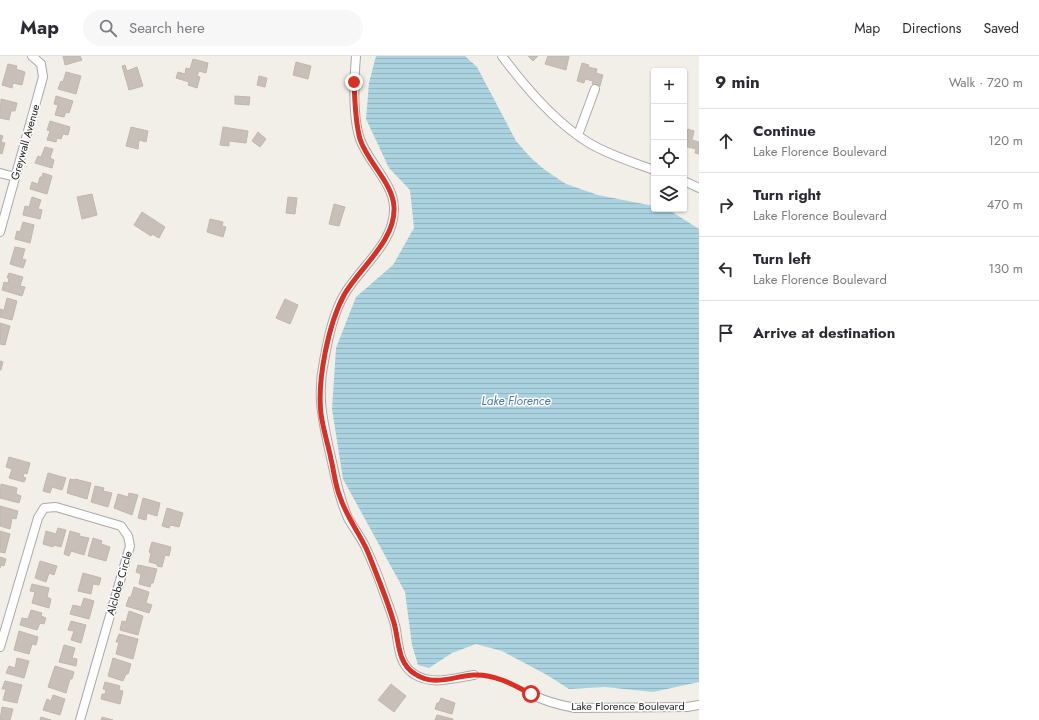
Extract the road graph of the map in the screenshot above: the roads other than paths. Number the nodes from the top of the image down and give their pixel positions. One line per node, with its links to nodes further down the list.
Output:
1 (32, 56): 8 (street, Greywall Avenue)
2 (356, 56): 13 (street)
3 (502, 56): 5 (street)
4 (595, 89): 5 (street)
5 (578, 135): 6 (street)
6 (651, 169)
7 (0, 173): 8 (street)
8 (15, 177): 11 (street, Greywall Avenue)
9 (687, 182): 10 (street)
10 (699, 188)
11 (0, 232)
12 (0, 647): 16 (street, Alclobe Circle)
13 (474, 675)
14 (531, 694): 15 (street, Lake Florence Boulevard)
15 (699, 705)
16 (80, 720)

